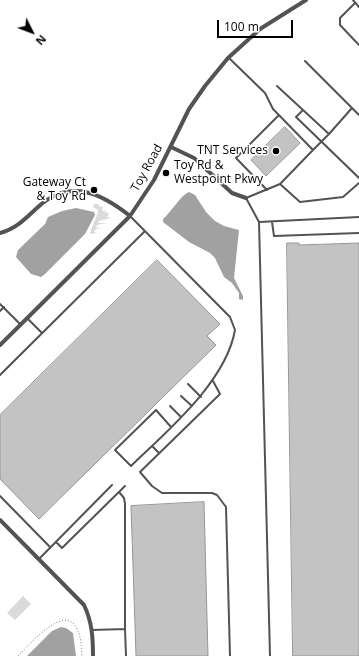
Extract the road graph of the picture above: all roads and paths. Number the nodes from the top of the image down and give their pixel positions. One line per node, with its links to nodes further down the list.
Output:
1 (306, 0): 5 (street, Toy Road)
2 (354, 1): 3 (lane); 4 (lane)
3 (359, 7)
4 (359, 45)
5 (228, 58): 10 (lane); 14 (street, Toy Road)
6 (305, 61): 8 (lane)
7 (277, 86): 9 (lane)
8 (352, 108): 11 (lane); 12 (lane)
9 (303, 110): 12 (lane); 13 (lane)
10 (279, 115): 15 (lane); 19 (lane)
11 (359, 115)
12 (328, 134): 13 (lane)
13 (322, 142): 15 (lane); 16 (lane)
14 (171, 147): 20 (street); 21 (street, Toy Road)
15 (313, 150): 18 (lane)
16 (359, 178)
17 (359, 183): 18 (lane)
18 (280, 184): 19 (lane)
19 (267, 190): 20 (lane)
20 (246, 198): 23 (lane)
21 (130, 216): 25 (lane); 26 (street); 31 (street, Toy Road)
22 (359, 217): 24 (lane)
23 (259, 222): 24 (lane); 61 (lane)
24 (272, 222): 27 (lane)
25 (146, 230): 33 (lane); 36 (lane)
26 (0, 233)
27 (359, 233)
28 (0, 304): 29 (lane)
29 (4, 307): 30 (lane); 32 (lane)
30 (0, 311)
31 (27, 318): 32 (street, Toy Road); 33 (lane)
32 (21, 325): 34 (street, Toy Road)
33 (42, 333): 35 (lane)
34 (0, 345)
35 (0, 375)
36 (213, 381): 39 (lane); 45 (lane)
37 (188, 384): 39 (lane)
38 (181, 396): 41 (lane)
39 (201, 397): 41 (lane)
40 (170, 406): 42 (lane)
41 (192, 406): 42 (lane)
42 (181, 417): 43 (lane)
43 (171, 427): 44 (lane); 44 (lane)
44 (152, 446): 45 (lane)
45 (159, 453): 60 (lane)
46 (112, 484): 51 (lane)
47 (124, 486): 48 (lane)
48 (119, 492): 51 (lane); 54 (lane)
49 (0, 496): 52 (lane)
50 (0, 520): 53 (street)
51 (56, 542): 52 (lane)
52 (50, 547): 53 (lane)
53 (39, 559): 55 (street)
54 (125, 629): 55 (lane); 59 (lane)
55 (92, 630): 58 (street)
56 (18, 656): 57 (path)
57 (82, 656)
58 (93, 656)
59 (126, 656)
60 (230, 656)
61 (270, 656)

